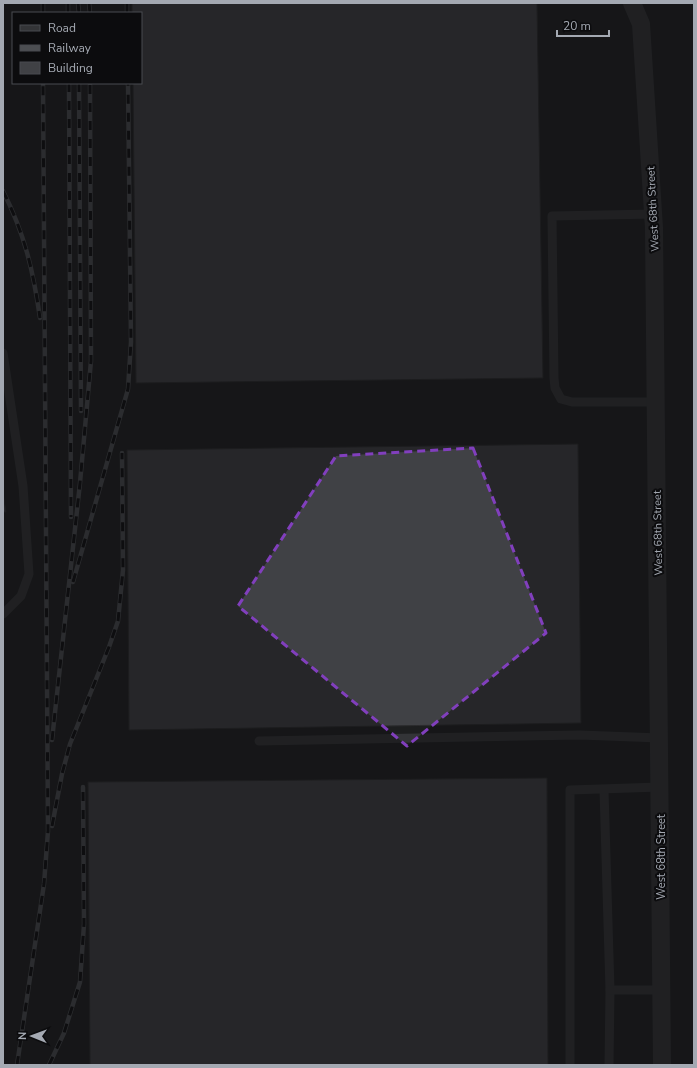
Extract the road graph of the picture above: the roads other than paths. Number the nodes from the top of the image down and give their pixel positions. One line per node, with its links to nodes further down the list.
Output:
1 (632, 3): 2 (street, West 68th Street)
2 (654, 214): 4 (street, West 68th Street); 4 (lane)
3 (3, 353): 5 (lane)
4 (656, 402): 6 (street, West 68th Street)
5 (3, 614)
6 (660, 738): 7 (lane); 8 (street, West 68th Street)
7 (259, 741)
8 (660, 787): 9 (lane); 11 (street, West 68th Street)
9 (604, 790): 10 (lane); 12 (lane)
10 (610, 990): 11 (lane); 13 (lane)
11 (661, 990): 14 (street, West 68th Street)
12 (570, 1065)
13 (609, 1065)
14 (662, 1065)

